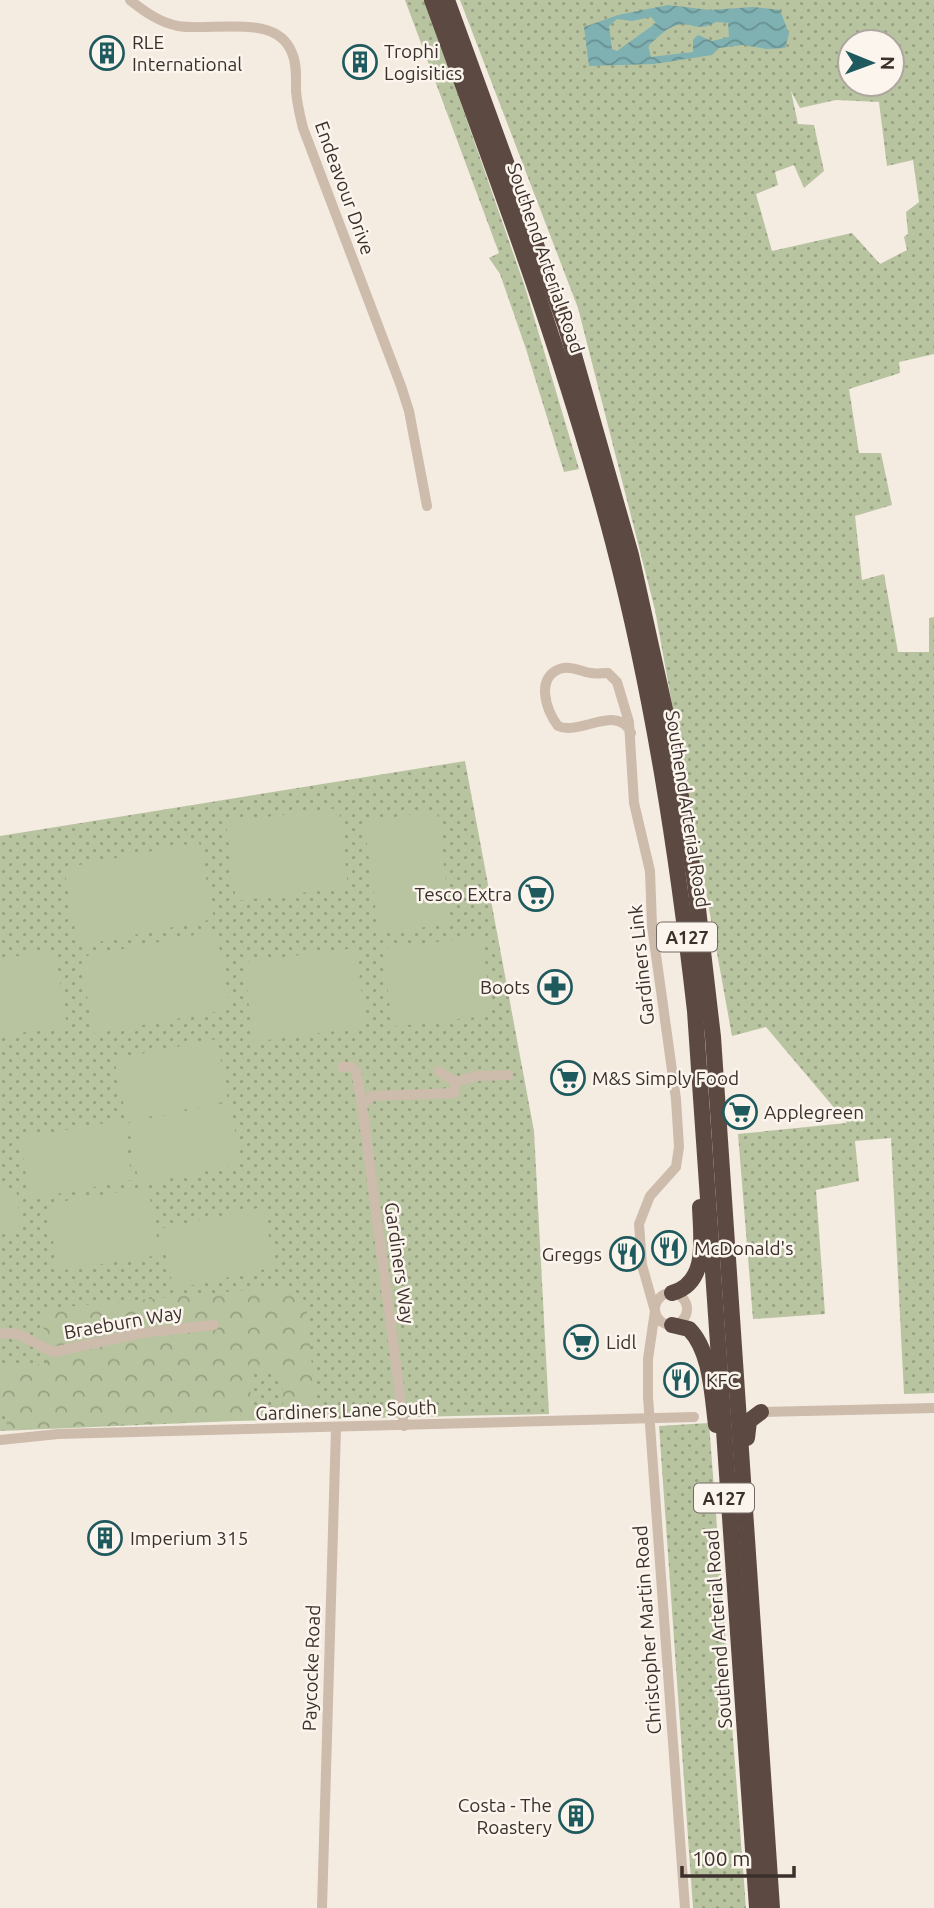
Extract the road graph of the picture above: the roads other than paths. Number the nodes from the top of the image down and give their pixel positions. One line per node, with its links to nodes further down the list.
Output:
1 (130, 0): 4 (street, Endeavour Drive)
2 (432, 0): 6 (highway, Southend Arterial Road / A127)
3 (447, 0): 12 (highway, Southend Arterial Road / A127)
4 (427, 506)
5 (631, 733): 5 (street, Gardiners Link); 13 (street, Gardiners Link)
6 (695, 1011): 14 (highway, A127); 27 (highway, Southend Arterial Road / A127)
7 (342, 1068): 11 (street, Gardiners Way)
8 (438, 1071): 10 (street)
9 (508, 1074): 10 (street)
10 (456, 1082): 11 (street)
11 (362, 1105): 24 (street, Gardiners Way)
12 (727, 1252): 21 (highway, A127); 27 (highway, Southend Arterial Road / A127)
13 (642, 1265): 14 (street); 15 (street, Gardiners Link)
14 (672, 1293): 15 (street); 17 (street)
15 (655, 1311): 17 (street); 19 (street, Christopher Martin Road)
16 (214, 1325): 18 (street, Braeburn Way)
17 (672, 1325): 19 (street); 27 (highway, A127)
18 (0, 1333)
19 (649, 1349): 23 (street, Christopher Martin Road)
20 (934, 1408): 21 (street)
21 (761, 1412): 27 (highway, A127)
22 (694, 1418): 23 (street, Gardiners Lane South)
23 (649, 1419): 24 (street, Gardiners Lane South); 29 (street, Christopher Martin Road)
24 (404, 1426): 25 (street, Gardiners Lane South)
25 (336, 1428): 26 (street, Gardiners Lane South); 28 (street, Paycocke Road)
26 (1, 1436)
27 (747, 1639): 30 (highway, Southend Arterial Road / A127); 31 (highway, Southend Arterial Road / A127)
28 (322, 1908)
29 (685, 1908)
30 (757, 1908)
31 (772, 1908)

